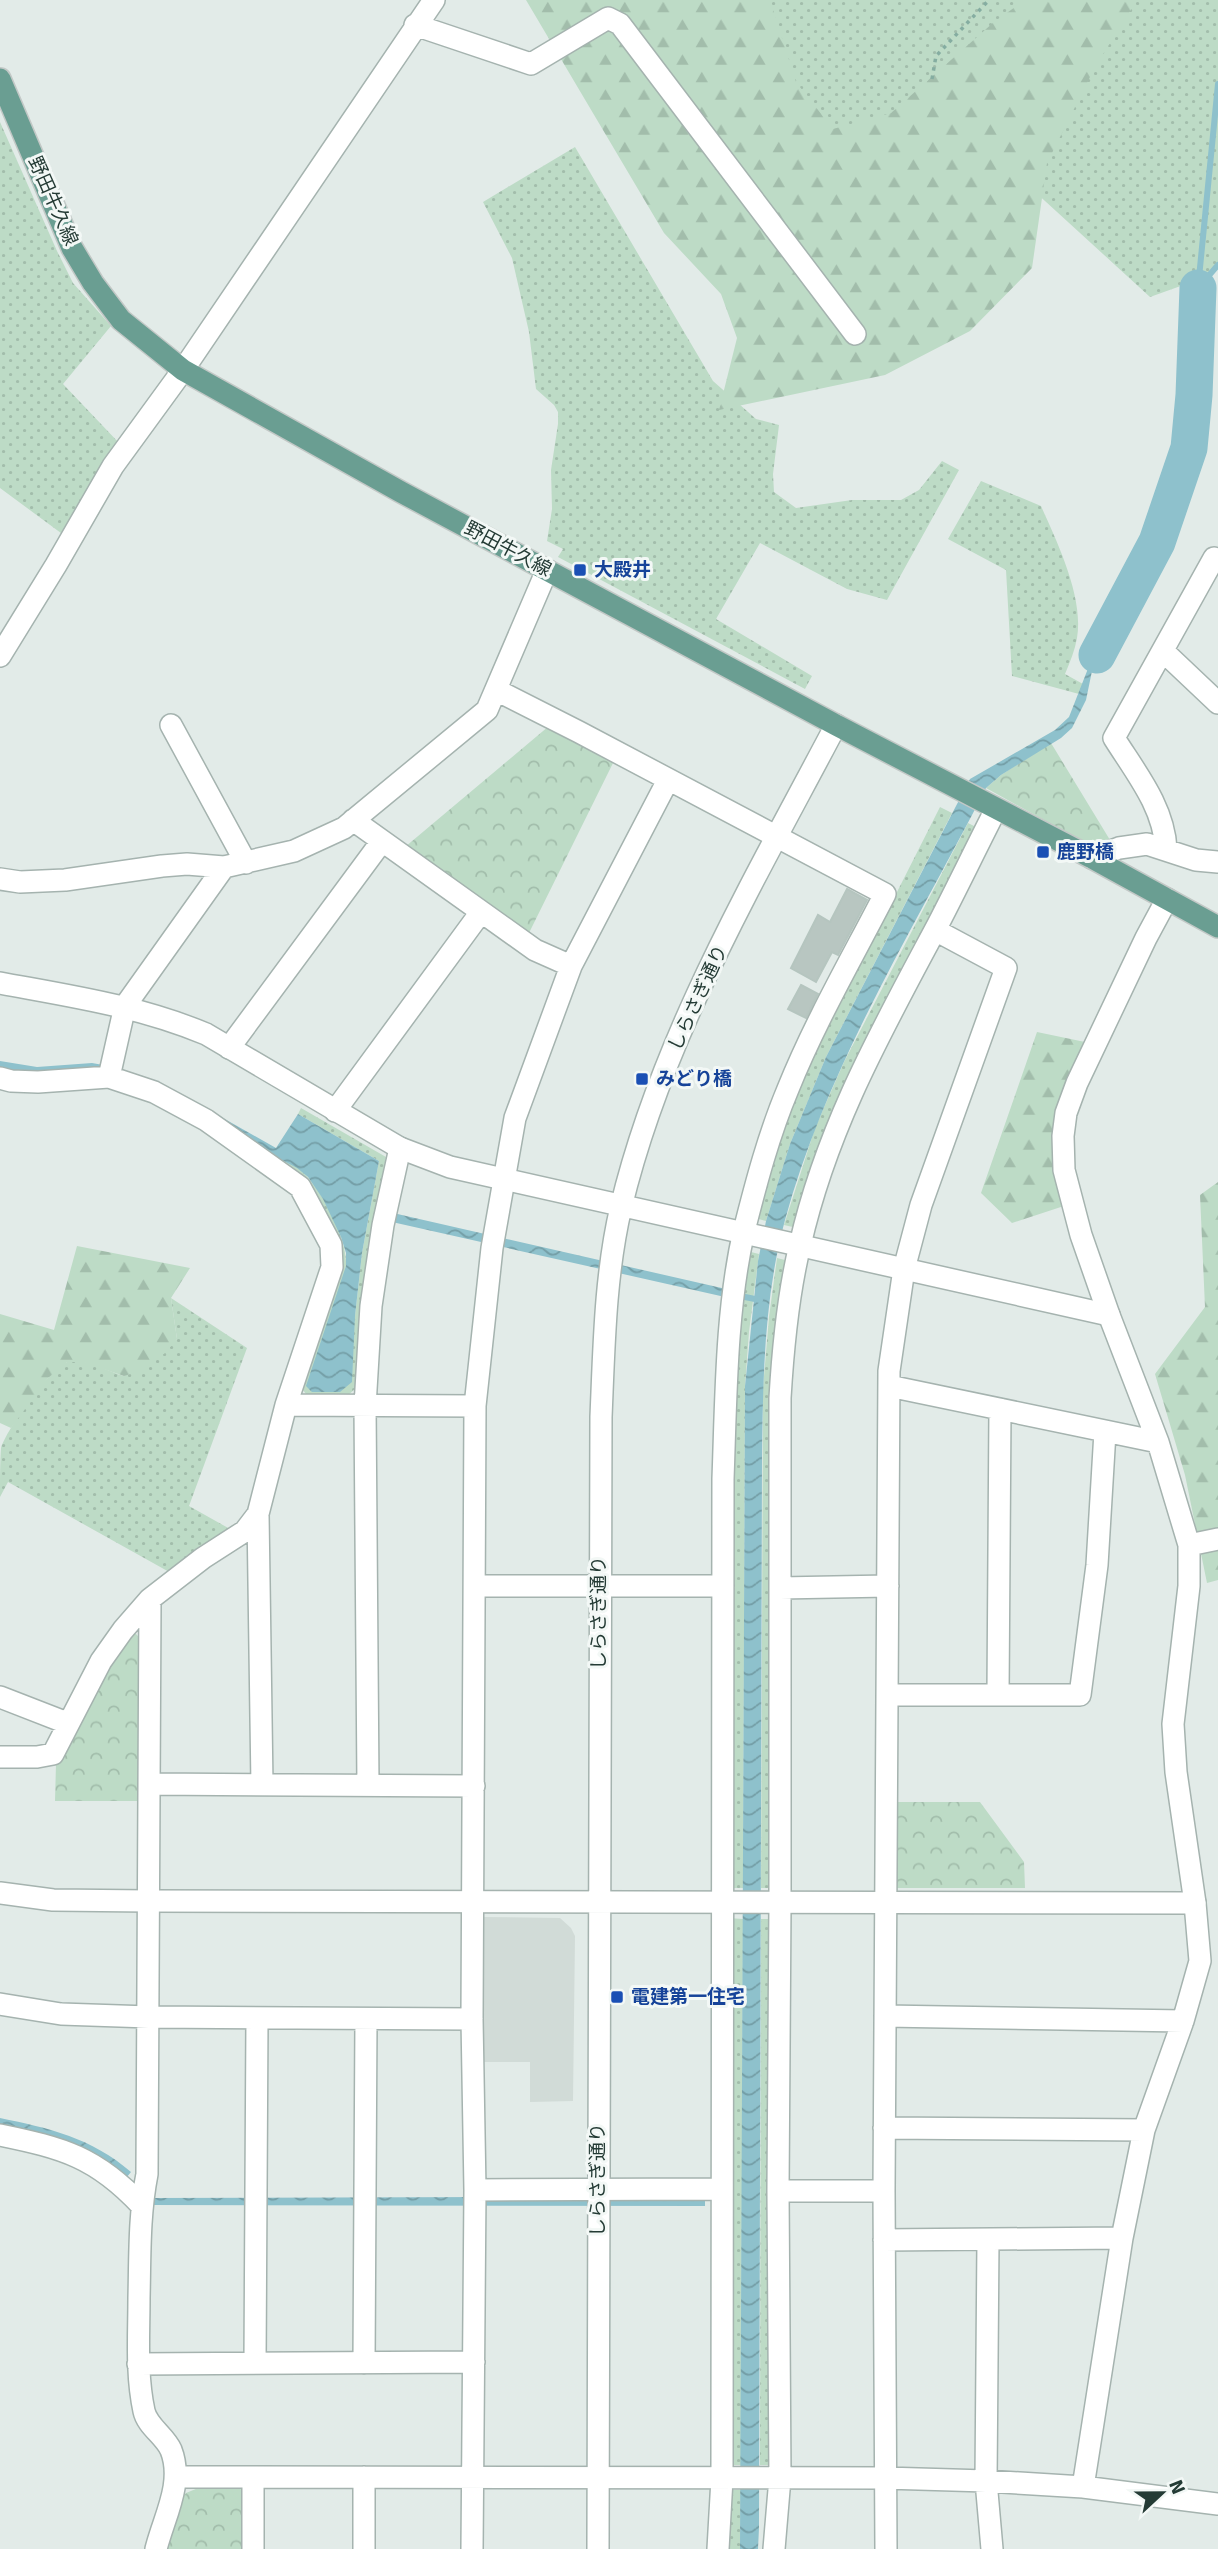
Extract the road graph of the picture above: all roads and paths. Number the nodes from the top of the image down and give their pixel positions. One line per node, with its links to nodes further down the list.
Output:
1 (434, 0): 3 (street)
2 (989, 0): 5 (path)
3 (415, 25): 7 (street); 8 (street)
4 (0, 79): 6 (main road, 野田牛久線)
5 (932, 79)
6 (5, 104): 8 (main road, 野田牛久線)
7 (855, 334)
8 (183, 370): 10 (main road, 野田牛久線); 12 (street)
9 (1218, 562): 11 (street)
10 (547, 570): 13 (street); 16 (main road, 野田牛久線)
11 (1163, 651): 14 (street); 22 (street)
12 (0, 656)
13 (496, 690): 17 (street); 19 (street)
14 (1218, 703)
15 (171, 725): 25 (street)
16 (836, 725): 18 (main road, 野田牛久線); 20 (street, しらさぎ通り)
17 (668, 779): 20 (street); 32 (street)
18 (980, 800): 23 (main road, 野田牛久線); 31 (street)
19 (354, 820): 21 (street); 25 (street)
20 (777, 838): 41 (street, しらさぎ通り); 42 (street)
21 (382, 841): 29 (street); 35 (street)
22 (1166, 849): 23 (street); 24 (street)
23 (1092, 858): 28 (main road, 野田牛久線)
24 (1218, 862)
25 (246, 863): 26 (street)
26 (224, 867): 27 (street); 34 (street)
27 (0, 879)
28 (1167, 899): 30 (main road, 野田牛久線); 45 (street)
29 (481, 912): 32 (street); 38 (street)
30 (1218, 928)
31 (935, 930): 43 (street); 44 (street)
32 (571, 966): 40 (street)
33 (0, 983): 34 (street)
34 (125, 1006): 35 (street); 36 (street)
35 (229, 1048): 38 (street)
36 (109, 1077): 37 (street); 47 (street)
37 (0, 1078)
38 (335, 1111): 39 (street)
39 (400, 1149): 40 (street); 48 (street)
40 (504, 1180): 41 (street); 49 (street)
41 (622, 1207): 42 (street); 56 (street, しらさぎ通り)
42 (747, 1234): 43 (street); 57 (street)
43 (796, 1245): 44 (street); 60 (street)
44 (904, 1269): 45 (street); 46 (street)
45 (1109, 1315): 52 (street)
46 (889, 1387): 50 (street); 58 (street)
47 (286, 1405): 48 (street); 53 (street)
48 (365, 1406): 49 (street); 69 (street)
49 (475, 1406): 59 (street)
50 (1000, 1409): 51 (street); 63 (street)
51 (1105, 1432): 52 (street); 63 (street)
52 (1158, 1442): 55 (street)
53 (258, 1514): 61 (street); 68 (street)
54 (1218, 1539): 55 (street)
55 (1189, 1545): 77 (street)
56 (599, 1586): 57 (street); 59 (street); 74 (street, しらさぎ通り)
57 (723, 1586): 78 (street)
58 (888, 1586): 60 (street); 62 (street)
59 (476, 1587): 70 (street)
60 (780, 1588): 75 (street)
61 (150, 1599): 65 (street); 67 (street)
62 (888, 1695): 63 (street); 76 (street)
63 (998, 1695)
64 (0, 1696): 65 (street)
65 (67, 1723): 66 (street)
66 (0, 1757)
67 (149, 1784): 68 (street); 72 (street)
68 (262, 1784): 69 (street)
69 (368, 1785): 70 (street)
70 (474, 1786): 73 (street)
71 (0, 1893): 72 (street)
72 (149, 1901): 73 (street); 81 (street)
73 (474, 1902): 74 (street); 84 (street)
74 (598, 1903): 78 (street); 89 (street, しらさぎ通り)
75 (780, 1903): 76 (street); 78 (street); 92 (street)
76 (886, 1903): 77 (street); 80 (street)
77 (1195, 1903): 85 (street)
78 (722, 1904): 90 (street)
79 (0, 2004): 81 (street)
80 (886, 2016): 85 (street); 86 (street)
81 (149, 2018): 82 (street); 94 (street)
82 (257, 2019): 83 (street); 99 (street)
83 (366, 2019): 84 (street); 100 (street)
84 (472, 2019): 91 (street)
85 (1183, 2021): 87 (street)
86 (884, 2128): 87 (street); 93 (street)
87 (1144, 2130): 95 (street)
88 (0, 2135): 94 (street)
89 (598, 2189): 90 (street); 91 (street); 108 (street, しらさぎ通り)
90 (722, 2189): 109 (street)
91 (475, 2190): 98 (street)
92 (778, 2190): 93 (street); 106 (street)
93 (884, 2191): 96 (street)
94 (141, 2205): 101 (street)
95 (1122, 2238): 97 (street); 111 (street)
96 (884, 2240): 97 (street); 107 (street)
97 (988, 2240): 110 (street)
98 (474, 2362): 100 (street); 105 (street)
99 (255, 2363): 100 (street); 101 (street)
100 (364, 2363)
101 (138, 2364): 102 (street)
102 (176, 2477): 103 (street); 113 (street)
103 (253, 2477): 104 (street); 114 (street)
104 (364, 2477): 105 (street); 115 (street)
105 (473, 2478): 108 (street); 116 (street)
106 (779, 2478): 107 (street); 109 (street); 119 (street)
107 (885, 2478): 110 (street); 120 (street)
108 (598, 2479): 109 (street); 117 (street, しらさぎ通り)
109 (722, 2479): 118 (street)
110 (986, 2481): 111 (street); 121 (street)
111 (1083, 2487): 112 (street)
112 (1218, 2504)
113 (156, 2549)
114 (253, 2549)
115 (364, 2549)
116 (472, 2549)
117 (598, 2549)
118 (718, 2549)
119 (774, 2549)
120 (886, 2549)
121 (992, 2549)

